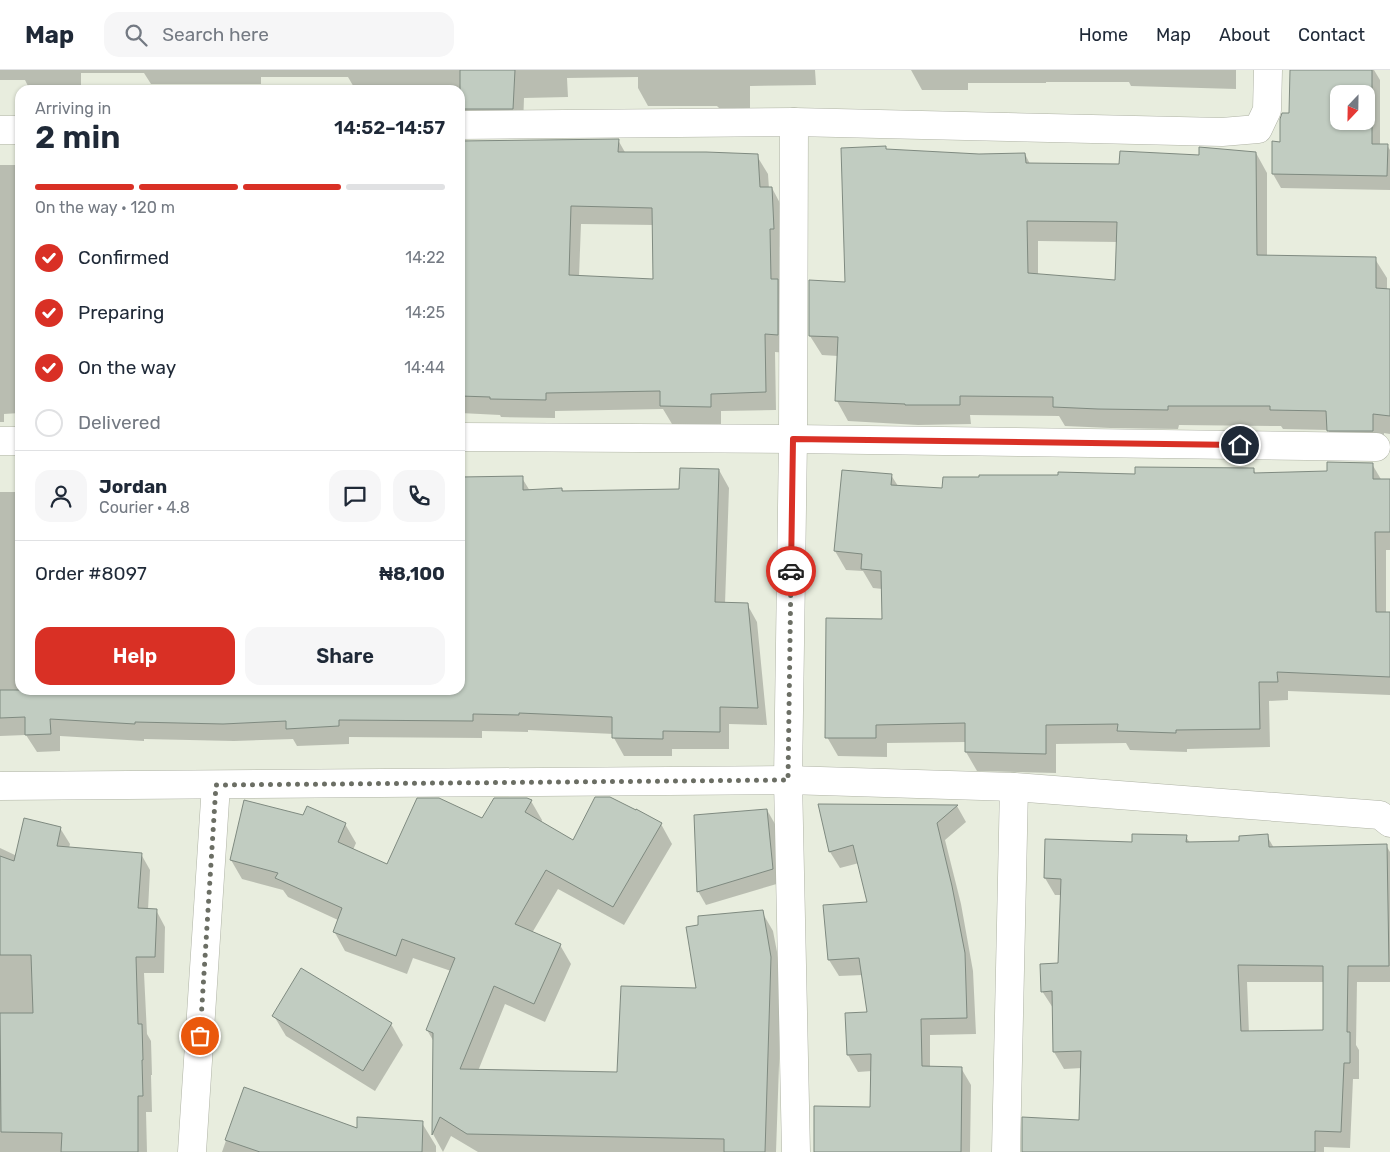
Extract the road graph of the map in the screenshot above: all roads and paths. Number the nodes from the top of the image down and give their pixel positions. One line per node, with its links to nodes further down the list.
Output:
1 (1268, 70): 2 (street)
2 (794, 122): 3 (street); 7 (street)
3 (465, 125)
4 (0, 130): 5 (street)
5 (15, 130)
6 (465, 437): 7 (street)
7 (793, 439): 10 (street); 11 (street)
8 (0, 441): 9 (street)
9 (15, 441)
10 (1376, 447)
11 (788, 780): 12 (street); 14 (street); 17 (street)
12 (216, 785): 13 (street); 16 (street)
13 (0, 786)
14 (1014, 788): 15 (street); 18 (street)
15 (1390, 822)
16 (192, 1152)
17 (796, 1152)
18 (1006, 1152)

